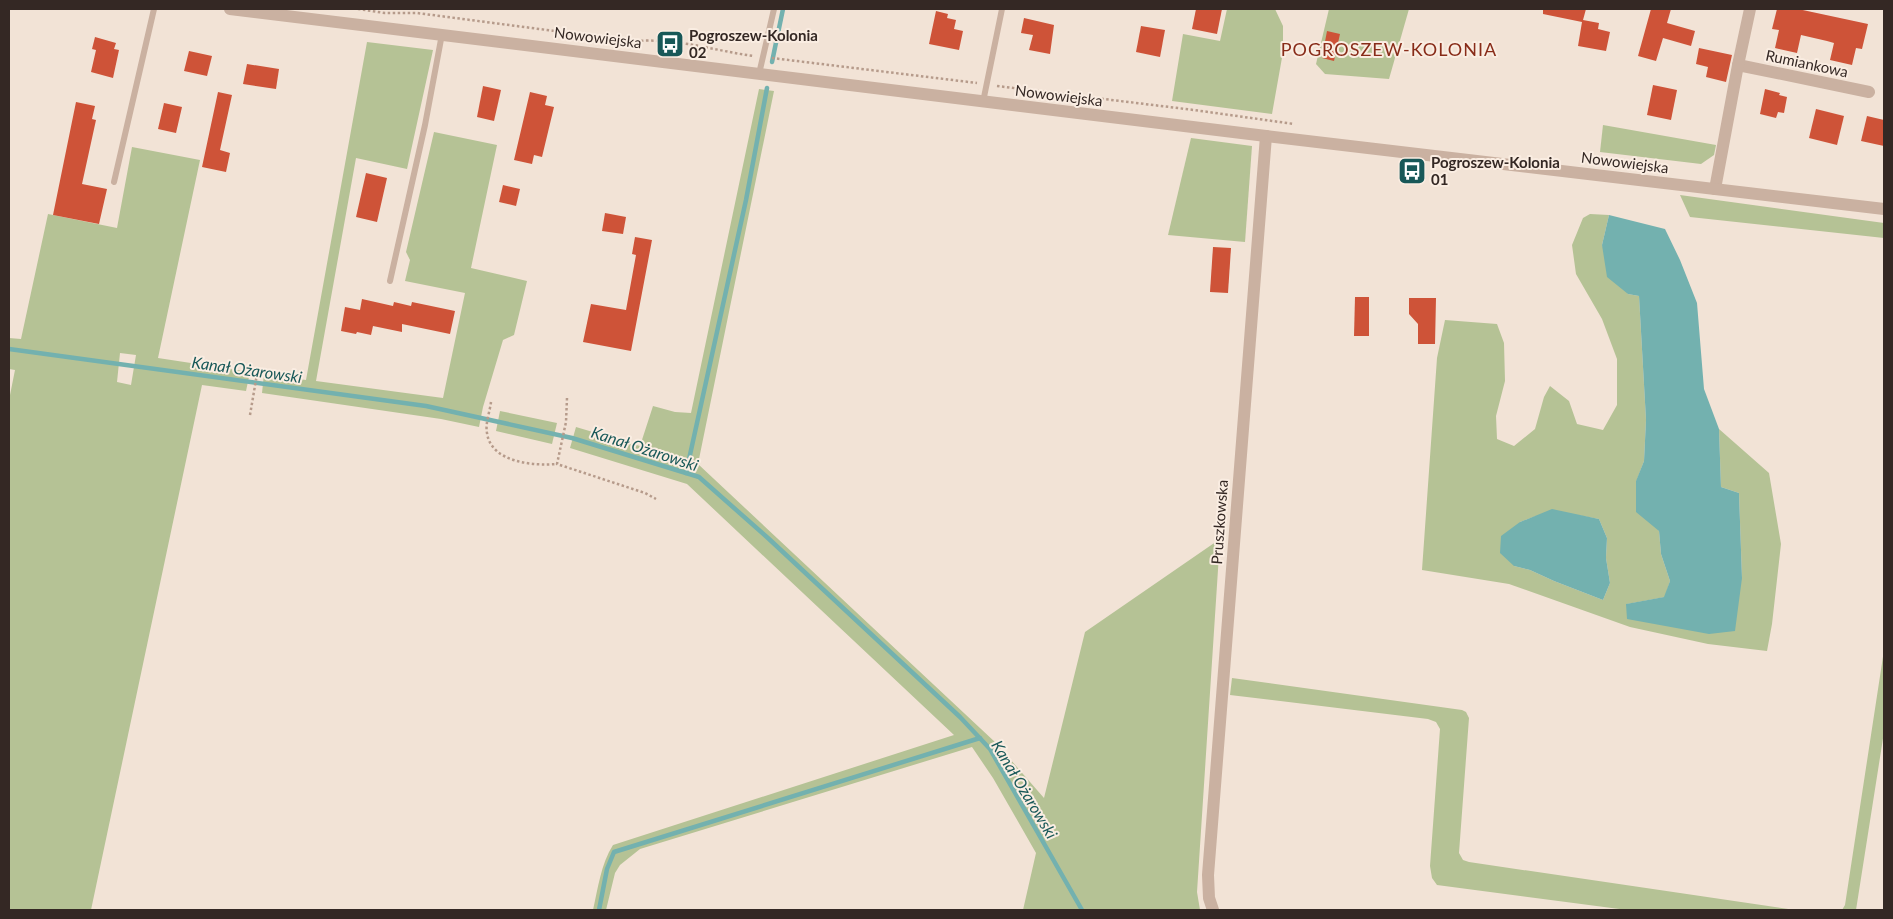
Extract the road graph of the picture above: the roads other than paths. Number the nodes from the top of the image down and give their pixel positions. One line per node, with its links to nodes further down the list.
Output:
1 (154, 9): 12 (lane)
2 (230, 9): 6 (street, Nowowiejska)
3 (774, 9): 8 (lane)
4 (1002, 9): 10 (lane)
5 (1750, 9): 7 (street)
6 (442, 34): 8 (street, Nowowiejska); 15 (lane)
7 (1738, 65): 9 (street, Rumiankowa); 13 (street)
8 (759, 74): 10 (street, Nowowiejska)
9 (1869, 92)
10 (983, 102): 11 (street, Nowowiejska)
11 (1266, 136): 13 (street, Nowowiejska); 16 (street, Pruszkowska)
12 (114, 182)
13 (1715, 189): 14 (street, Nowowiejska)
14 (1884, 209)
15 (390, 281)
16 (1213, 910)

